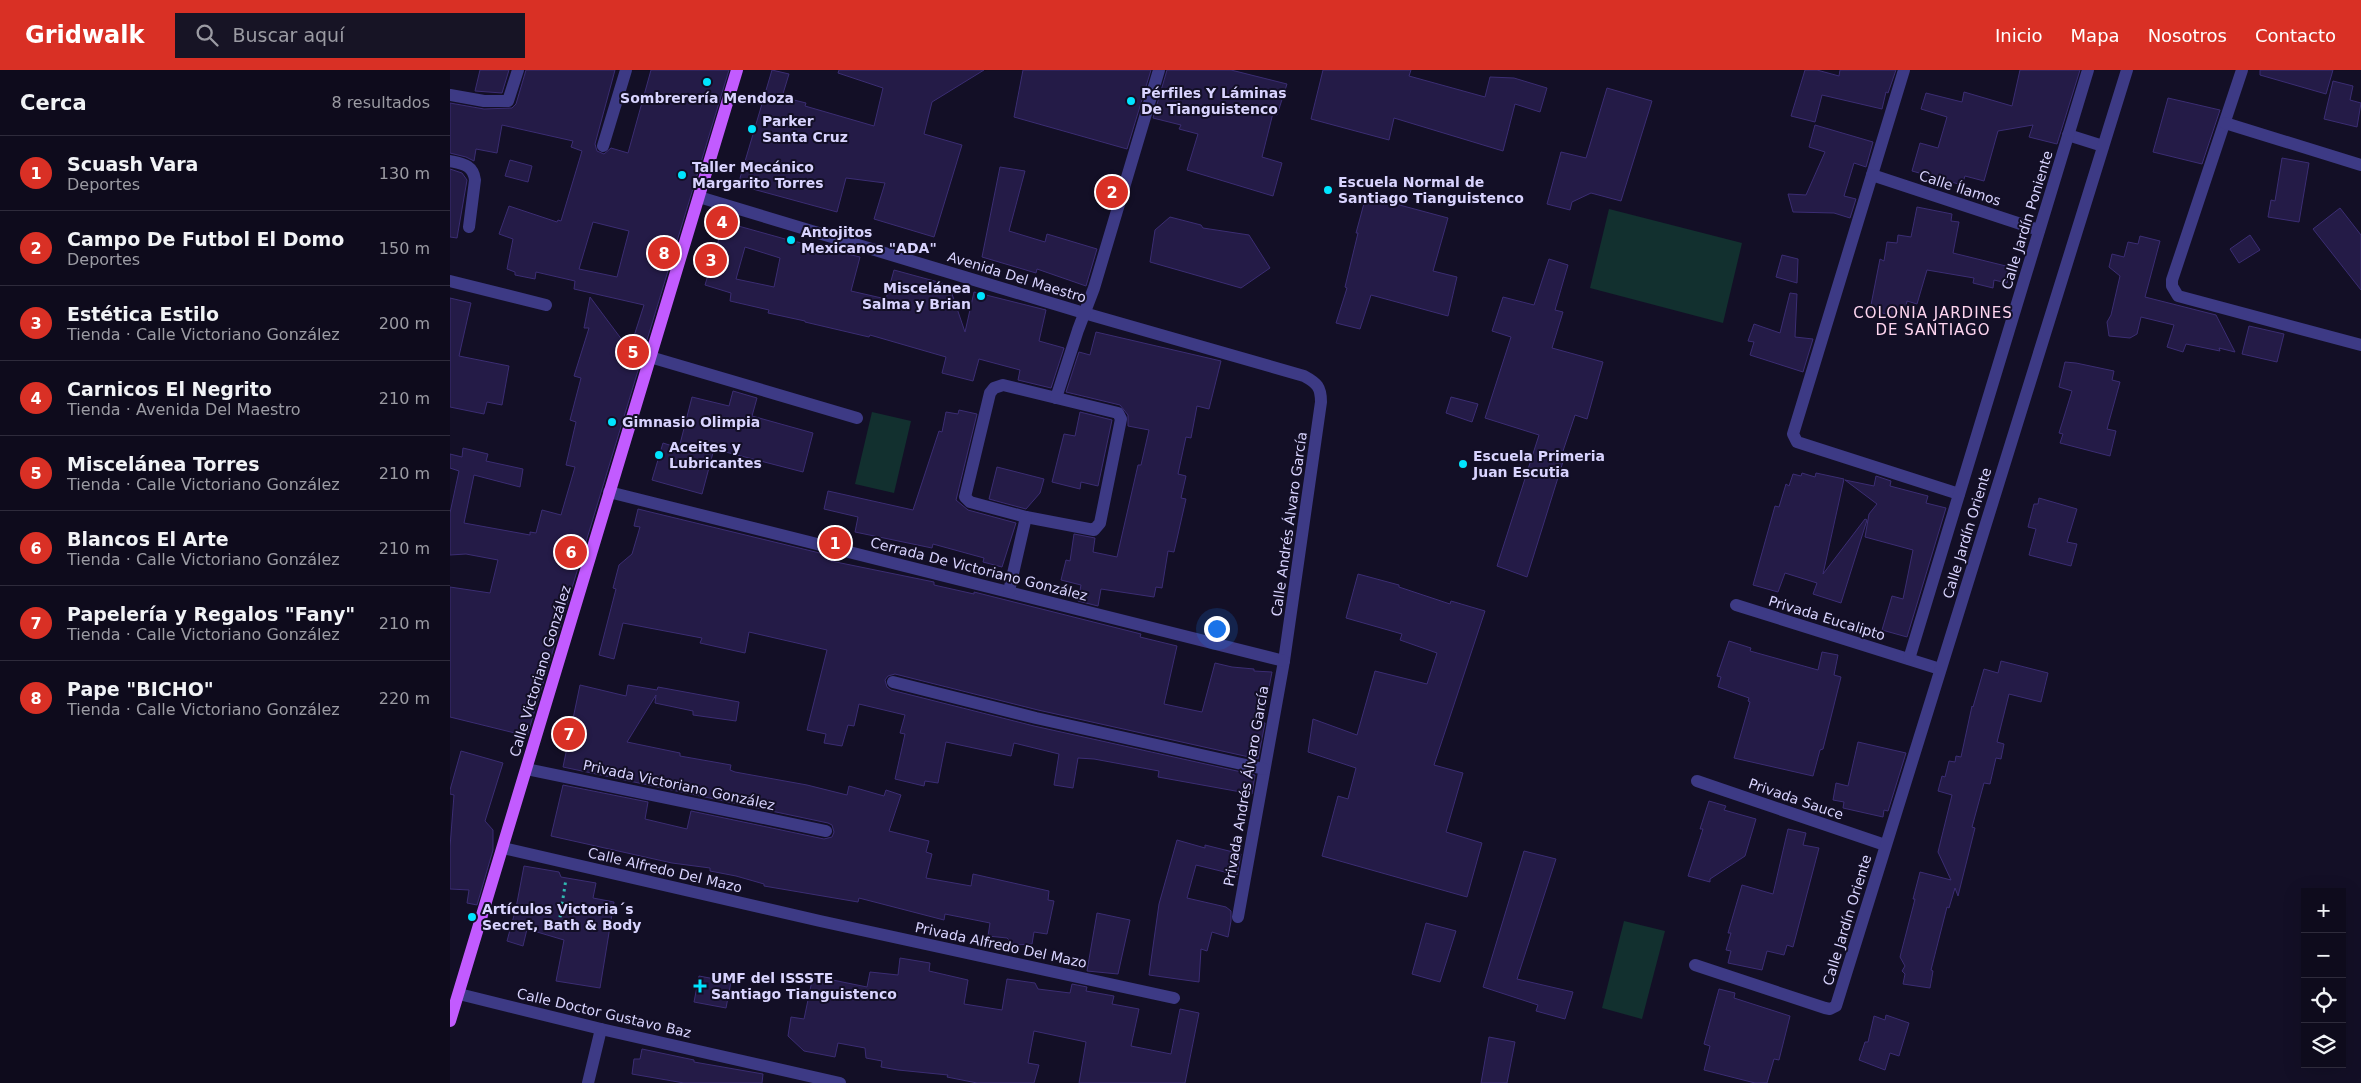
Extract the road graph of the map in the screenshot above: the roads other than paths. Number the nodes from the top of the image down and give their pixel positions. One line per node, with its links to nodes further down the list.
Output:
1 (518, 70): 9 (street)
2 (626, 70): 12 (street)
3 (737, 70): 17 (main road, Calle Victoriano González)
4 (1159, 70): 22 (street)
5 (1904, 70): 16 (street)
6 (2088, 70): 11 (street, Calle Jardín Poniente)
7 (2127, 70): 13 (street, Calle Jardín Oriente)
8 (2242, 70): 10 (street)
9 (450, 95)
10 (2225, 124): 15 (street); 23 (street)
11 (2068, 134): 13 (street); 19 (street, Calle Jardín Poniente)
12 (604, 146)
13 (2103, 146): 35 (street, Calle Jardín Oriente)
14 (450, 161): 18 (street)
15 (2361, 165)
16 (1872, 175): 19 (street, Calle Ílamos); 29 (street)
17 (699, 197): 22 (street, Avenida Del Maestro); 24 (main road, Calle Victoriano González)
18 (469, 227)
19 (2039, 230): 29 (street, Calle Jardín Poniente)
20 (450, 281): 21 (street)
21 (546, 305)
22 (1084, 313): 25 (street, Avenida Del Maestro); 26 (street)
23 (2361, 345)
24 (650, 357): 27 (street); 28 (main road, Calle Victoriano González)
25 (1321, 390): 34 (street, Calle Andrés Álvaro García)
26 (1056, 398): 30 (street); 30 (street)
27 (857, 418)
28 (609, 492): 31 (street, Cerrada De Victoriano González); 37 (main road, Calle Victoriano González)
29 (1959, 494): 33 (street, Calle Jardín Poniente)
30 (1026, 517): 31 (street)
31 (1009, 591): 34 (street, Cerrada De Victoriano González)
32 (1736, 605): 33 (street, Privada Eucalipto)
33 (1909, 659): 35 (street, Privada Eucalipto)
34 (1284, 661): 38 (street, Privada Andrés Álvaro García)
35 (1940, 669): 41 (street, Calle Jardín Oriente)
36 (893, 682): 38 (street)
37 (527, 769): 40 (street, Privada Victoriano González); 42 (main road, Calle Victoriano González)
38 (1264, 769): 43 (street, Privada Andrés Álvaro García)
39 (1697, 781): 41 (street, Privada Sauce)
40 (826, 830)
41 (1885, 845): 45 (street, Calle Jardín Oriente)
42 (503, 848): 44 (street, Calle Alfredo Del Mazo); 46 (main road, Calle Victoriano González)
43 (1238, 917)
44 (820, 921): 47 (street, Privada Alfredo Del Mazo)
45 (1695, 965)
46 (459, 994): 48 (main road, Calle Victoriano González); 49 (street, Calle Doctor Gustavo Baz)
47 (1174, 998)
48 (450, 1021)
49 (601, 1029): 50 (street); 51 (street, Calle Doctor Gustavo Baz)
50 (588, 1083)
51 (840, 1083)

